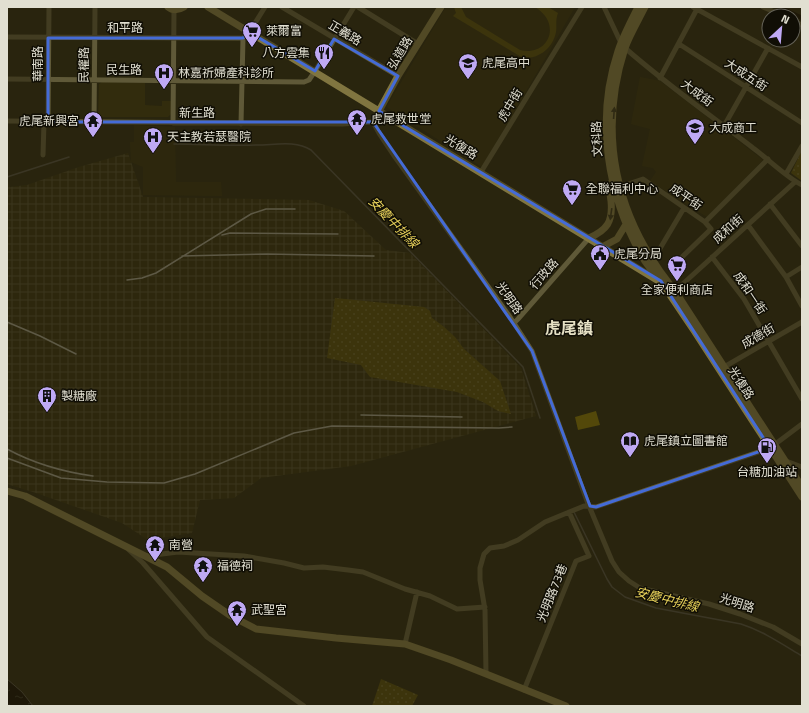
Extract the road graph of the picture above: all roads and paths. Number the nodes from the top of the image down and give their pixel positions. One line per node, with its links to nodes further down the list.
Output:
1 (49, 7): 18 (street, 華南路)
2 (95, 7): 19 (street, 民權路)
3 (184, 7): 14 (street)
4 (208, 7): 16 (street, 光復路)
5 (265, 7): 16 (street)
6 (282, 7): 22 (street, 正義路)
7 (354, 7): 22 (street)
8 (358, 7): 23 (street)
9 (441, 7): 23 (street, 弘道路)
10 (582, 7): 50 (street, 虎中街)
11 (604, 7): 26 (street)
12 (638, 7): 26 (street, 文科路)
13 (645, 7): 26 (street, 文科路)
14 (171, 8): 20 (street)
15 (695, 8): 24 (street); 25 (street)
16 (249, 32): 21 (street); 29 (street, 光復路)
17 (7, 37): 18 (street, 和平路)
18 (48, 38): 19 (street, 和平路); 33 (street, 華南路)
19 (95, 38): 20 (street, 和平路); 34 (street, 民權路)
20 (174, 38): 21 (street, 和平路); 35 (street)
21 (243, 38): 36 (street)
22 (334, 39): 29 (street); 30 (street, 正義路)
23 (418, 44): 30 (street, 弘道路)
24 (679, 44): 31 (street); 37 (street, 大成五街)
25 (761, 44)
26 (623, 45): 31 (street, 大成街); 52 (street, 文科路); 55 (street, 文科路, one-way to 26)
27 (768, 48): 28 (street); 37 (street)
28 (802, 67)
29 (315, 71): 36 (street, 民生路); 38 (street, 光復路)
30 (398, 76): 38 (street, 弘道路)
31 (660, 78): 46 (street, 大成街)
32 (7, 79): 33 (street, 民生路)
33 (48, 80): 34 (street, 民生路); 40 (street, 華南路)
34 (94, 80): 35 (street, 民生路); 42 (street, 民權路)
35 (173, 80): 36 (street, 民生路); 43 (street)
36 (242, 81): 45 (street)
37 (746, 87): 44 (street, 大成五街); 46 (street)
38 (379, 111): 41 (street); 50 (street, 光復路)
39 (7, 122): 40 (street, 新生路)
40 (46, 122): 42 (street, 新生路); 48 (street, 華南路)
41 (373, 122): 45 (street, 新生路); 73 (street, 光明路)
42 (94, 123): 43 (street, 新生路)
43 (173, 123): 45 (street, 新生路)
44 (802, 123)
45 (241, 124)
46 (724, 126): 49 (street, 大成街)
47 (802, 146): 51 (street)
48 (43, 155)
49 (768, 160): 51 (street, 大成街); 59 (street, 成平街)
50 (481, 172): 61 (street, 光復路)
51 (786, 174): 53 (street, 大成街)
52 (612, 181): 58 (street, 文科路); 61 (street, one-way to 61)
53 (795, 182): 54 (street, 大成街); 56 (street, 成和街)
54 (802, 184)
55 (619, 187): 57 (street, 成平街); 58 (street, 文科路)
56 (770, 204): 60 (street, 成和街); 62 (street)
57 (684, 208): 59 (street, 成平街); 66 (street)
58 (628, 221): 63 (street); 66 (street, 文科路)
59 (705, 222): 65 (street)
60 (748, 225): 64 (street, 成和街); 68 (street)
61 (589, 238): 63 (street, 光復路); 73 (street, 行政路)
62 (802, 246)
63 (602, 247): 66 (street, 光復路)
64 (712, 257): 70 (street, 成和街); 74 (street, 成和一街)
65 (680, 259)
66 (649, 267): 69 (street, 文科路); 70 (street, 文科路)
67 (802, 267): 68 (street)
68 (786, 277): 71 (street)
69 (661, 281): 70 (street, 光復路); 78 (street, 光復路)
70 (675, 291): 75 (street, 光復路)
71 (802, 306)
72 (802, 322): 74 (street, 成德街)
73 (514, 323): 84 (street, 光明路)
74 (769, 341): 75 (street, 成德街); 76 (street, 成和一街)
75 (724, 367): 78 (street, 光復路)
76 (802, 399)
77 (802, 424): 78 (street)
78 (772, 446): 79 (street, 光復路); 83 (street, 光復路); 84 (street)
79 (785, 461): 80 (street); 81 (street, 光復路)
80 (802, 467)
81 (802, 487)
82 (7, 491): 86 (street)
83 (802, 497)
84 (590, 506): 85 (street); 91 (street, 光明路)
85 (569, 512): 89 (street); 93 (street, 光明路73巷)
86 (124, 545): 87 (street); 94 (street)
87 (146, 556): 88 (street); 90 (street)
88 (417, 592): 89 (street); 90 (street)
89 (485, 607): 92 (street)
90 (405, 644): 92 (street)
91 (802, 644)
92 (486, 674): 93 (street)
93 (524, 690): 95 (street)
94 (304, 706)
95 (566, 706)

